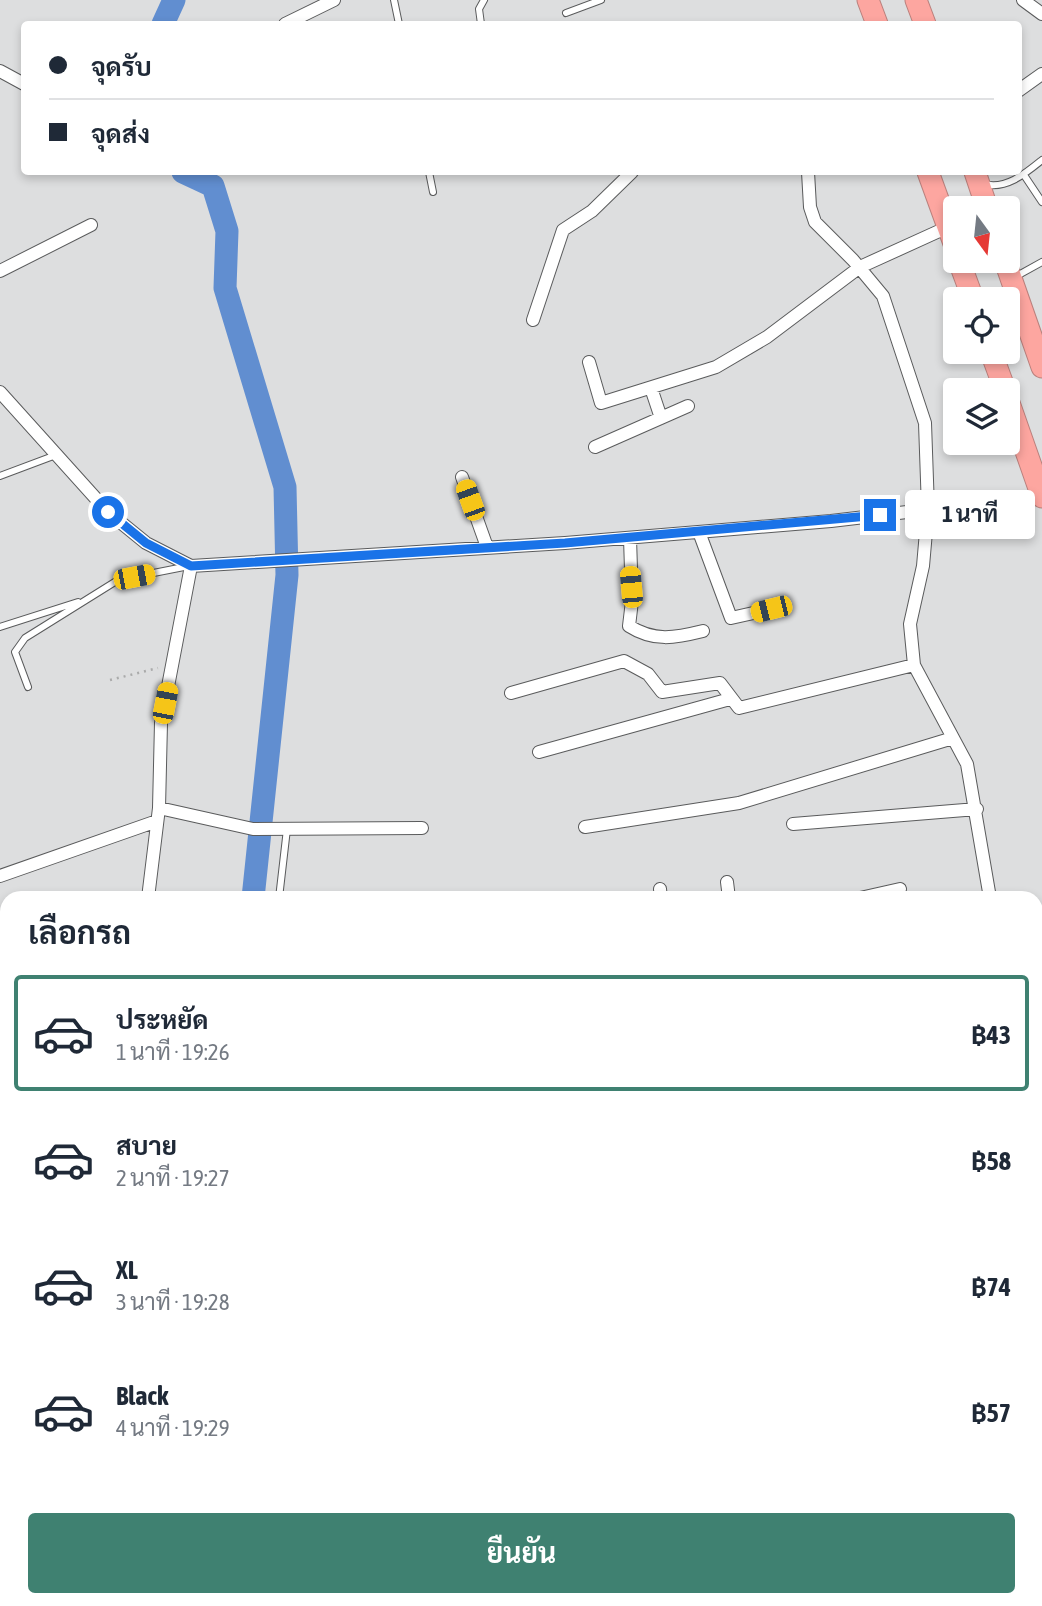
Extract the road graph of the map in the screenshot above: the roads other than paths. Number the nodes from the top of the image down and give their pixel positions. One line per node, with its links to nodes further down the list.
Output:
1 (334, 0): 10 (street)
2 (394, 0): 11 (lane)
3 (484, 0): 12 (lane)
4 (601, 0): 8 (lane)
5 (868, 0): 13 (highway)
6 (916, 0): 14 (highway)
7 (1023, 0): 9 (street)
8 (566, 13)
9 (1042, 14)
10 (291, 21)
11 (398, 21)
12 (481, 21)
13 (876, 21)
14 (924, 21)
15 (0, 71): 17 (street)
16 (1042, 74): 18 (street)
17 (21, 82)
18 (1022, 88)
19 (1042, 160): 24 (lane)
20 (430, 175): 26 (lane)
21 (629, 175): 37 (street)
22 (808, 175): 33 (street)
23 (929, 175): 29 (highway)
24 (1024, 175): 25 (lane); 28 (lane)
25 (977, 177): 27 (highway)
26 (433, 192)
27 (983, 196)
28 (1042, 202)
29 (943, 213)
30 (91, 225): 35 (street)
31 (943, 229): 33 (street)
32 (1042, 262): 34 (lane)
33 (860, 267): 40 (street); 50 (street)
34 (1020, 267)
35 (0, 271)
36 (1009, 273): 38 (highway)
37 (533, 320)
38 (1040, 353)
39 (589, 362): 40 (street)
40 (651, 388): 43 (street)
41 (0, 392): 46 (street)
42 (688, 407): 43 (street)
43 (661, 418): 45 (street)
44 (1020, 434): 49 (highway)
45 (595, 447)
46 (57, 454): 47 (lane); 54 (street)
47 (0, 476)
48 (462, 477): 53 (street)
49 (1042, 496): 50 (street)
50 (928, 509): 51 (street); 59 (street)
51 (699, 532): 52 (street); 56 (street)
52 (630, 538): 53 (street); 58 (street)
53 (487, 547): 54 (street)
54 (191, 566): 55 (lane); 66 (street)
55 (87, 599): 57 (lane); 60 (lane)
56 (771, 609)
57 (0, 627)
58 (703, 631)
59 (914, 665): 62 (street); 63 (street)
60 (28, 687)
61 (511, 693): 62 (street)
62 (730, 699): 64 (street)
63 (953, 738): 65 (street); 68 (street)
64 (538, 752)
65 (976, 809): 67 (street); 78 (street)
66 (158, 815): 70 (street); 71 (street); 74 (street)
67 (793, 824)
68 (585, 827)
69 (422, 828): 70 (street)
70 (287, 829): 75 (lane)
71 (0, 876)
72 (727, 882): 76 (street)
73 (900, 889): 77 (street)
74 (149, 891)
75 (280, 891)
76 (728, 891)
77 (891, 891)
78 (989, 891)

